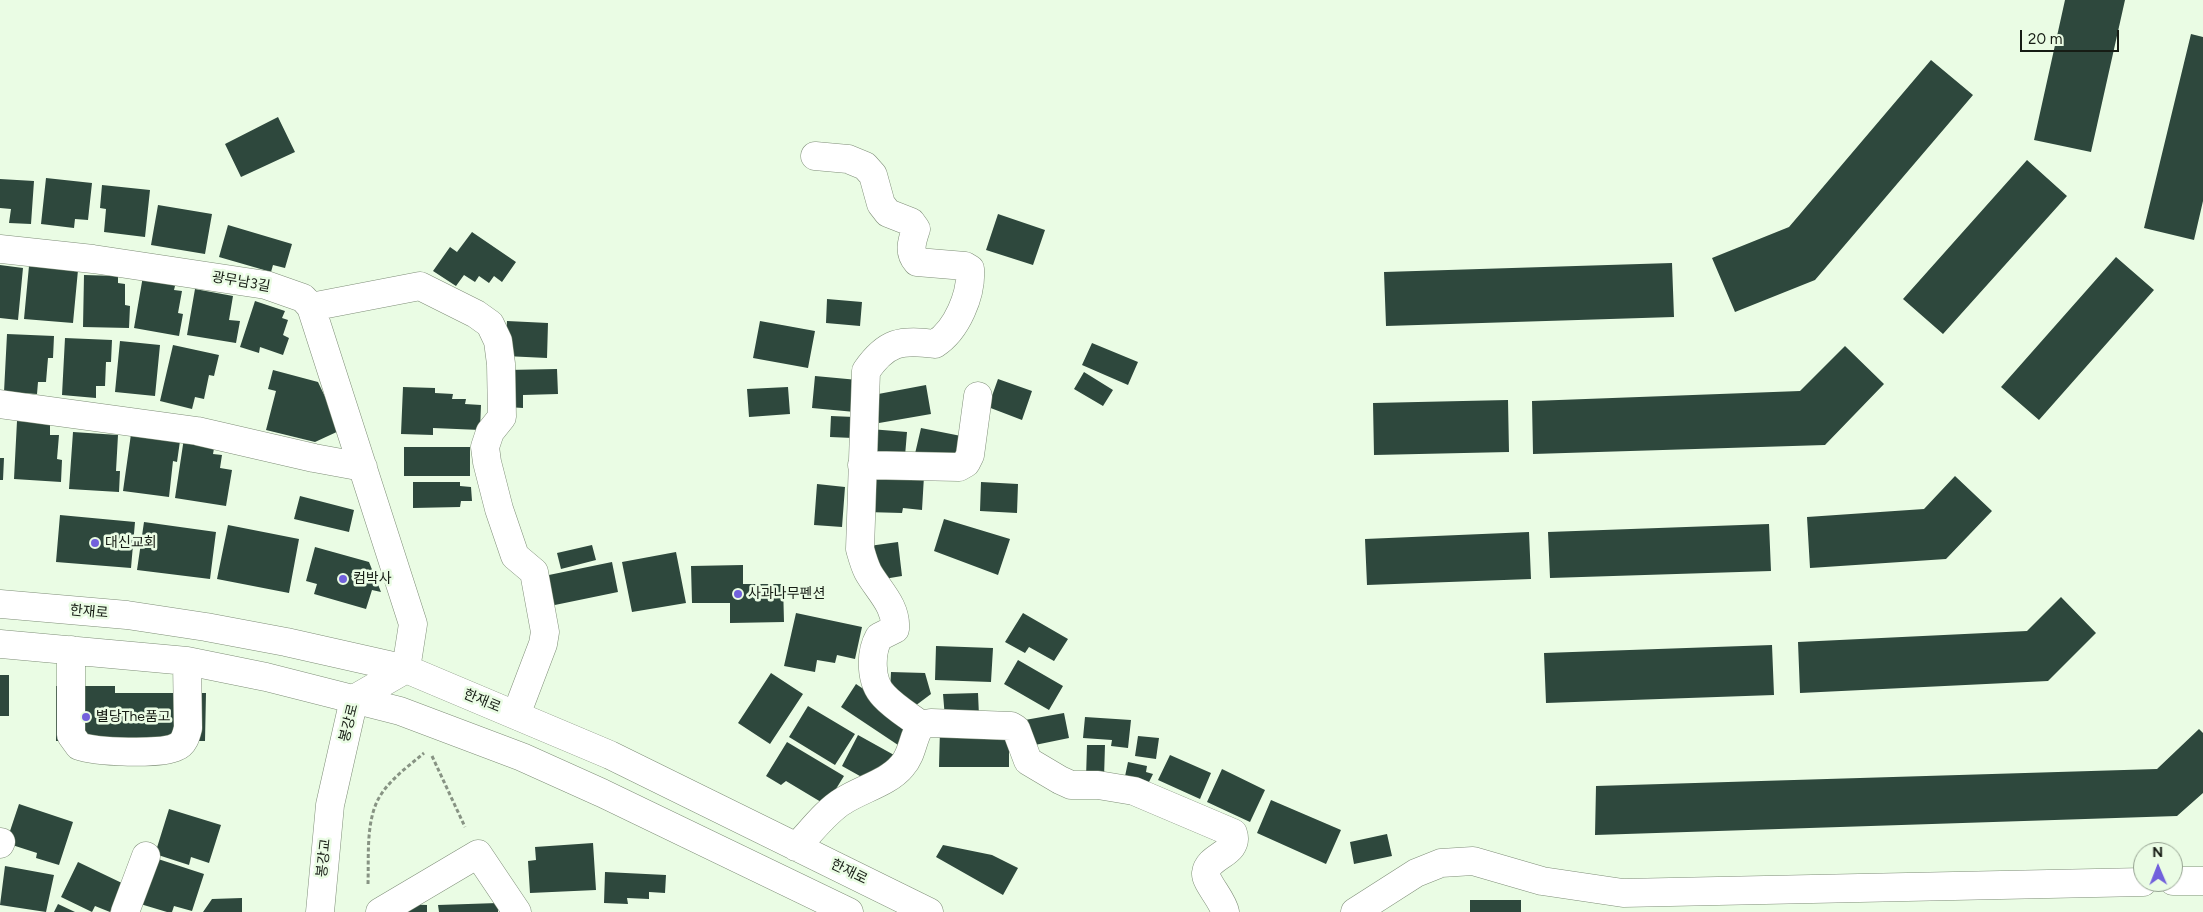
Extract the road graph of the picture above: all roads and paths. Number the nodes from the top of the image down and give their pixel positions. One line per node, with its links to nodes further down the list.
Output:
1 (815, 156): 6 (street)
2 (0, 249): 3 (street, 광무남3길)
3 (311, 308): 7 (street); 14 (street)
4 (978, 396): 6 (street)
5 (0, 404): 7 (street)
6 (862, 465): 15 (street)
7 (363, 466): 12 (street)
8 (0, 604): 12 (street, 한재로)
9 (0, 644): 10 (street)
10 (71, 650): 11 (street); 11 (street)
11 (187, 662): 13 (street)
12 (406, 669): 13 (street, 봉강로); 14 (street, 한재로)
13 (354, 699): 18 (street, 봉강로); 29 (street)
14 (516, 714): 19 (street, 한재로)
15 (921, 725): 19 (street); 31 (street)
16 (429, 748): 25 (path)
17 (441, 777): 20 (path)
18 (330, 805): 27 (street, 봉강교)
19 (796, 846): 30 (street, 한재로)
20 (478, 854): 25 (street); 28 (street)
21 (146, 856): 26 (street)
22 (2203, 880): 23 (street)
23 (2183, 881)
24 (2133, 882): 32 (street)
25 (374, 902)
26 (124, 912)
27 (320, 912)
28 (517, 912)
29 (849, 912)
30 (929, 912)
31 (1225, 912)
32 (1355, 912)

